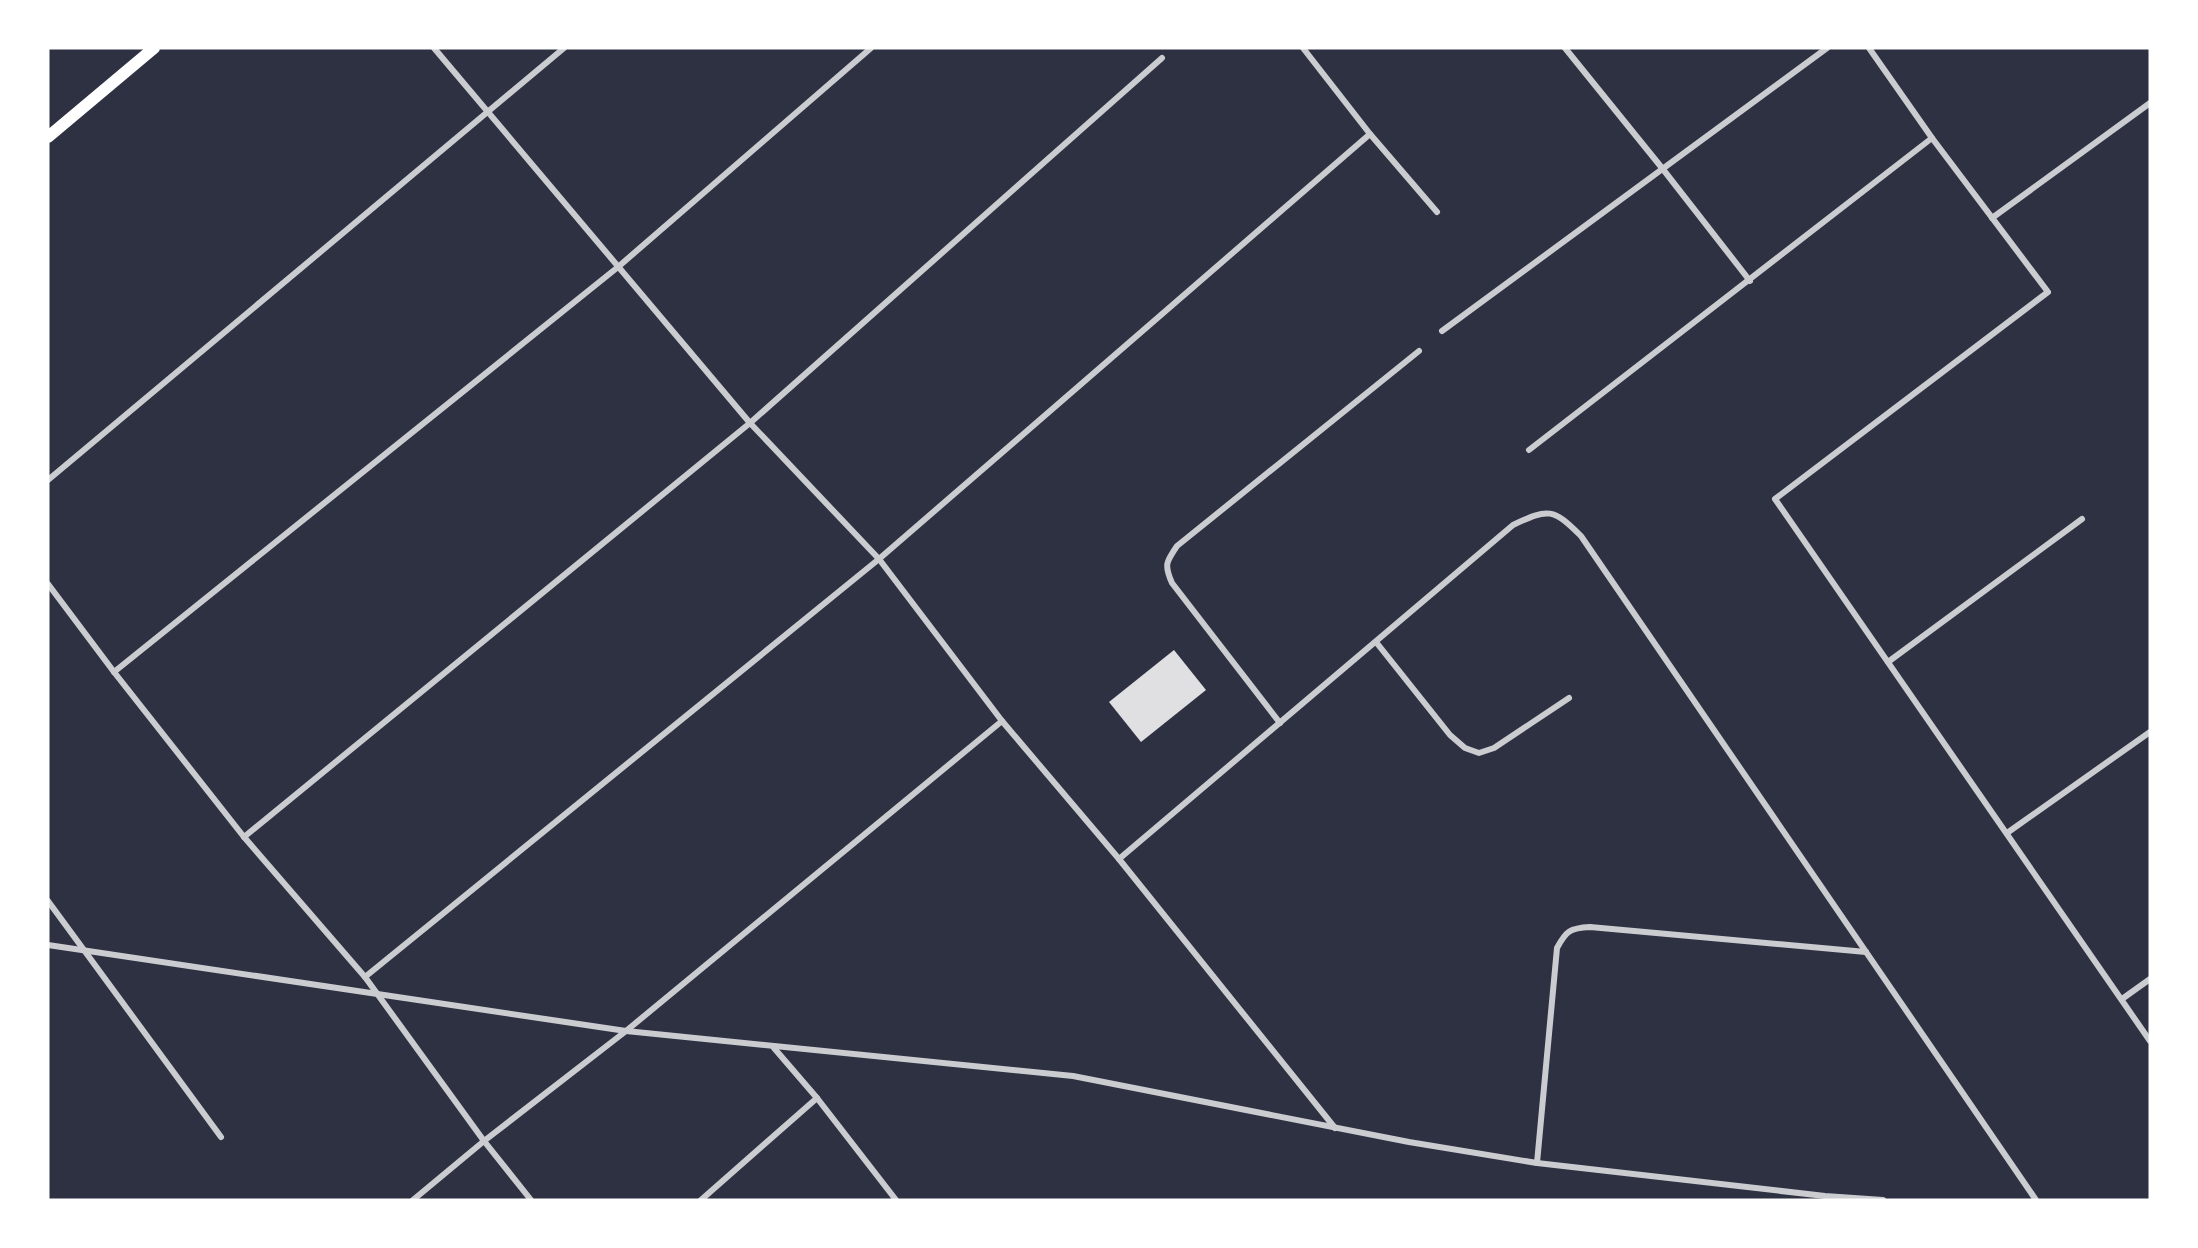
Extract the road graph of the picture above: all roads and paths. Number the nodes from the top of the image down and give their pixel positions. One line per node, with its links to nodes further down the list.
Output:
1 (154, 48): 13 (main road)
2 (434, 48): 11 (street)
3 (564, 48): 11 (street)
4 (871, 48): 18 (street)
5 (1303, 48): 12 (street)
6 (1565, 48): 15 (street)
7 (1827, 48): 15 (street)
8 (1869, 48): 14 (street)
9 (1162, 58): 22 (street)
10 (2150, 103): 17 (street)
11 (488, 113): 18 (street); 24 (street)
12 (1370, 134): 16 (street); 26 (street)
13 (48, 137)
14 (1932, 138): 17 (street); 19 (street)
15 (1662, 168): 19 (street); 20 (street)
16 (1437, 212)
17 (1992, 218): 29 (street)
18 (618, 267): 22 (street); 30 (street)
19 (1750, 281): 23 (street)
20 (1442, 331)
21 (1419, 351): 33 (street)
22 (750, 423): 26 (street); 36 (street)
23 (1529, 450)
24 (48, 480)
25 (2082, 519): 29 (street)
26 (879, 559): 32 (street); 42 (street)
27 (48, 584): 30 (street)
28 (1376, 642): 31 (street); 33 (street); 41 (street)
29 (1888, 662): 35 (street)
30 (114, 672): 36 (street)
31 (1569, 698)
32 (1002, 721): 37 (street); 46 (street)
33 (1280, 723): 37 (street)
34 (2150, 732): 35 (street)
35 (2007, 833): 45 (street)
36 (244, 837): 42 (street)
37 (1119, 859): 50 (street)
38 (48, 901): 40 (street)
39 (48, 945): 40 (street)
40 (85, 950): 44 (street); 51 (street)
41 (1866, 952): 53 (street); 60 (street)
42 (366, 978): 44 (street)
43 (2150, 979): 45 (street)
44 (377, 994): 46 (street); 52 (street)
45 (2122, 999): 47 (street)
46 (626, 1031): 48 (street); 52 (street)
47 (2150, 1041)
48 (774, 1048): 49 (street); 50 (street)
49 (817, 1098): 57 (street); 58 (street)
50 (1335, 1128): 53 (street)
51 (221, 1137)
52 (484, 1141): 55 (street); 56 (street)
53 (1537, 1163): 54 (street)
54 (1822, 1199): 59 (street)
55 (413, 1200)
56 (531, 1200)
57 (701, 1200)
58 (896, 1200)
59 (1883, 1200)
60 (2036, 1200)

